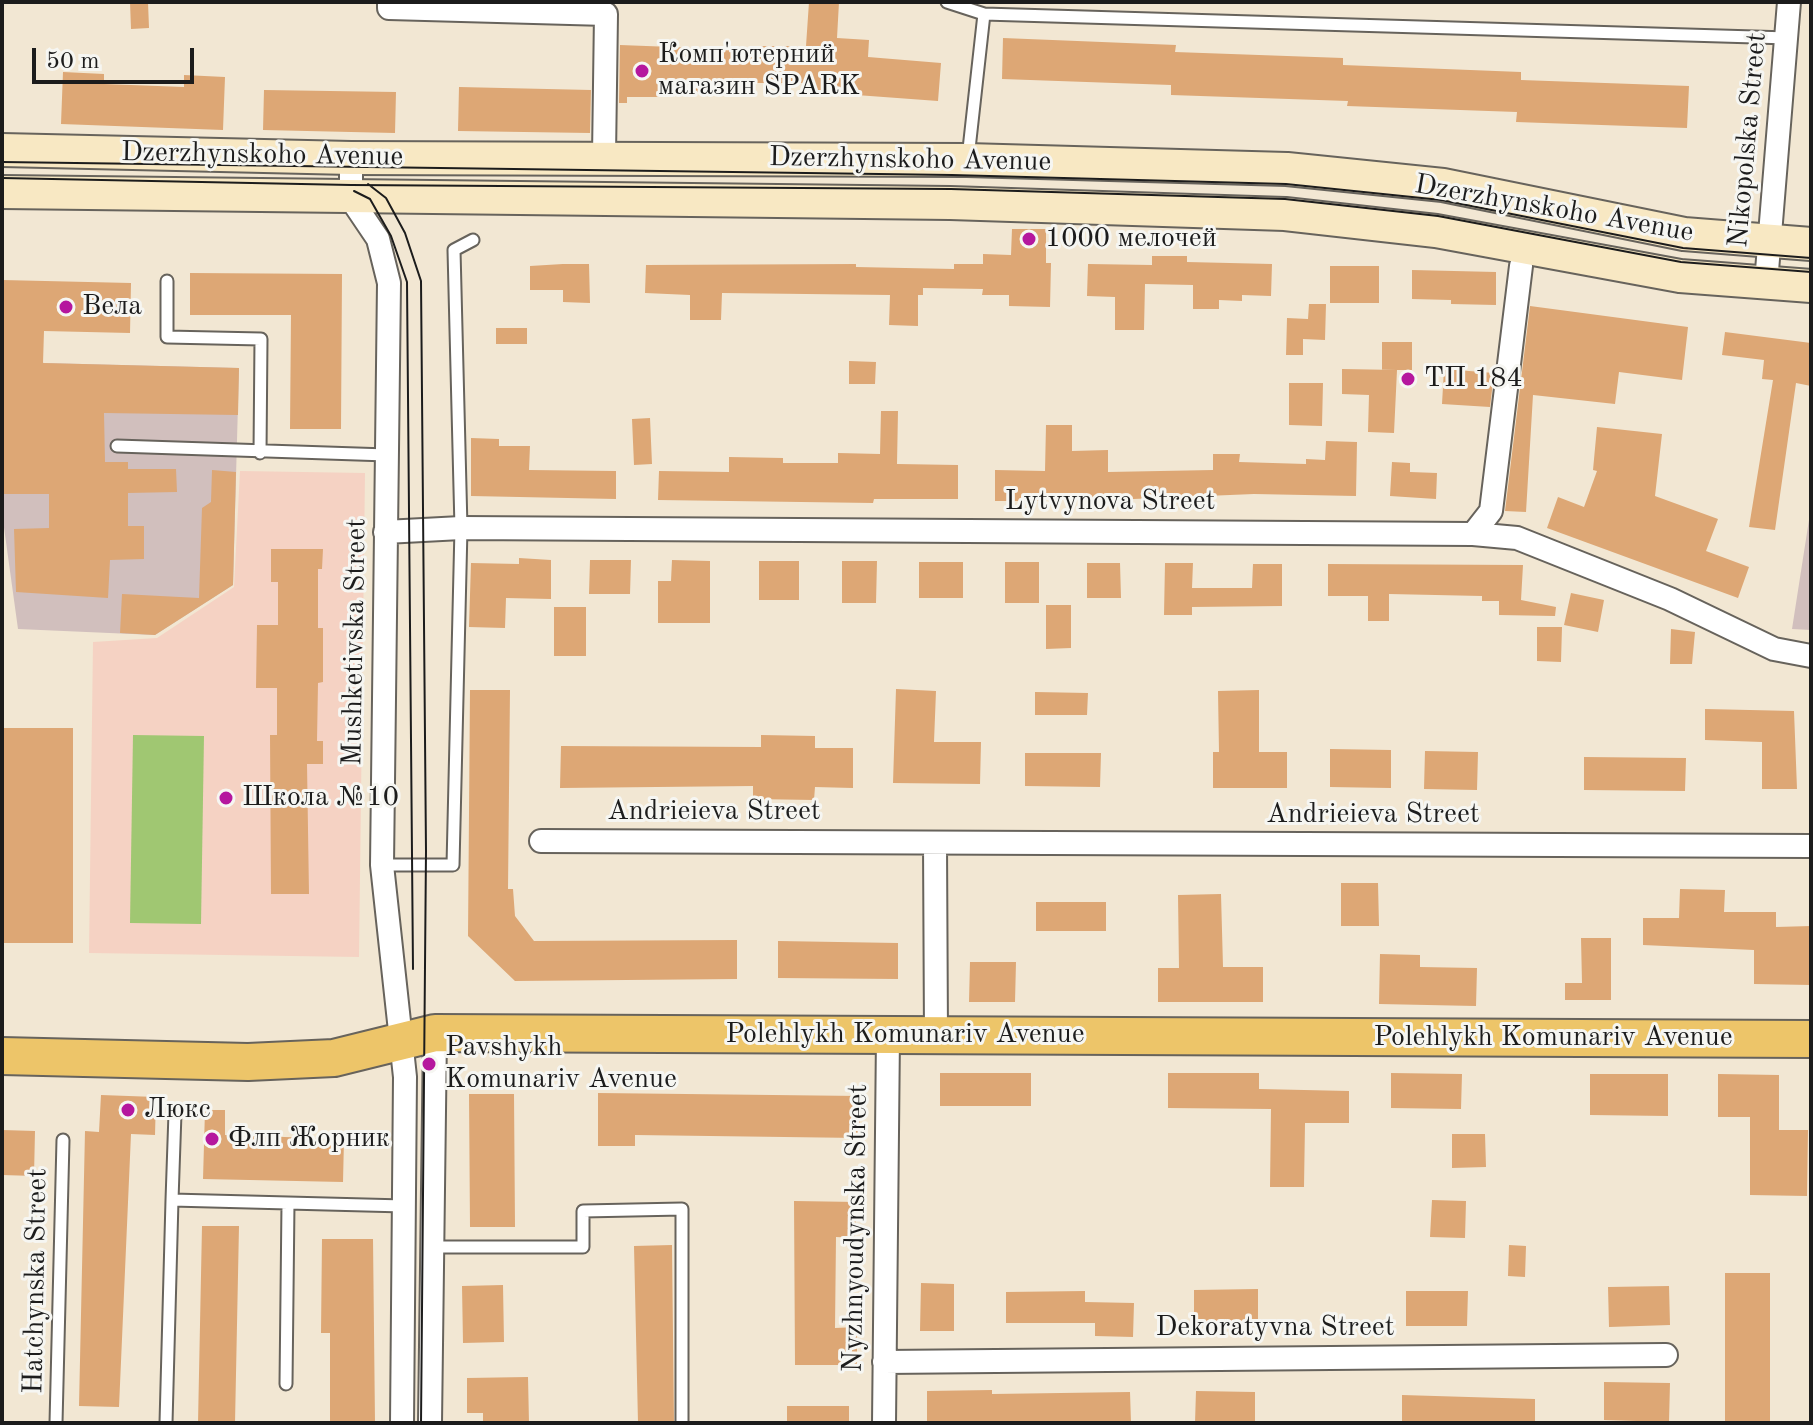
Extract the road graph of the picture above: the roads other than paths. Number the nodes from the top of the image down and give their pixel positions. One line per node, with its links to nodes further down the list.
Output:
1 (389, 2): 7 (street)
2 (947, 2): 4 (lane)
3 (1789, 2): 5 (street, Nikopolska Street)
4 (984, 14): 5 (lane); 9 (lane)
5 (1788, 38): 13 (street, Nikopolska Street)
6 (2, 150): 8 (street, Dzerzhynskoho Avenue)
7 (604, 156): 8 (street, Dzerzhynskoho Avenue); 9 (street, Dzerzhynskoho Avenue)
8 (351, 158): 11 (street)
9 (967, 160): 13 (street, Dzerzhynskoho Avenue)
10 (2, 192): 11 (street, Dzerzhynskoho Avenue)
11 (351, 199): 17 (street, Dzerzhynskoho Avenue); 21 (street, Mushketivska Street)
12 (473, 240): 22 (lane)
13 (1770, 242): 14 (street, Dzerzhynskoho Avenue); 17 (street, Nikopolska Street)
14 (1811, 244)
15 (1521, 266): 24 (street)
16 (167, 281): 20 (lane)
17 (1766, 283): 18 (street, Dzerzhynskoho Avenue)
18 (1811, 286)
19 (117, 446): 20 (lane)
20 (260, 453): 21 (lane)
21 (387, 455): 23 (street, Mushketivska Street)
22 (461, 528): 23 (street, Lytvynova Street); 24 (street, Lytvynova Street); 29 (lane)
23 (385, 532): 29 (street, Mushketivska Street)
24 (1473, 534): 25 (street, Lytvynova Street)
25 (1811, 656)
26 (541, 841): 27 (street, Andrieieva Street)
27 (935, 843): 28 (street, Andrieieva Street); 31 (street)
28 (1811, 846)
29 (382, 865): 32 (street, Mushketivska Street)
30 (888, 1035): 31 (main road, Polehlykh Komunariv Avenue); 32 (main road, Polehlykh Komunariv Avenue); 42 (street, Nyzhnyoudynska Street)
31 (936, 1036): 33 (main road, Polehlykh Komunariv Avenue)
32 (419, 1038): 34 (main road, Polehlykh Komunariv Avenue); 39 (street, Mushketivska Street); 40 (street, Mushketivska Street)
33 (1811, 1039)
34 (2, 1056)
35 (175, 1113): 37 (lane)
36 (63, 1140): 44 (lane, Hatchynska Street)
37 (172, 1200): 38 (lane); 45 (lane)
38 (288, 1203): 39 (lane); 43 (lane)
39 (404, 1206): 46 (street, Mushketivska Street)
40 (432, 1247): 47 (street, Mushketivska Street); 48 (lane)
41 (1666, 1355): 42 (street, Dekoratyvna Street)
42 (884, 1362): 49 (street, Nyzhnyoudynska Street)
43 (286, 1384)
44 (56, 1423)
45 (166, 1423)
46 (402, 1423)
47 (430, 1423)
48 (682, 1423)
49 (884, 1423)

